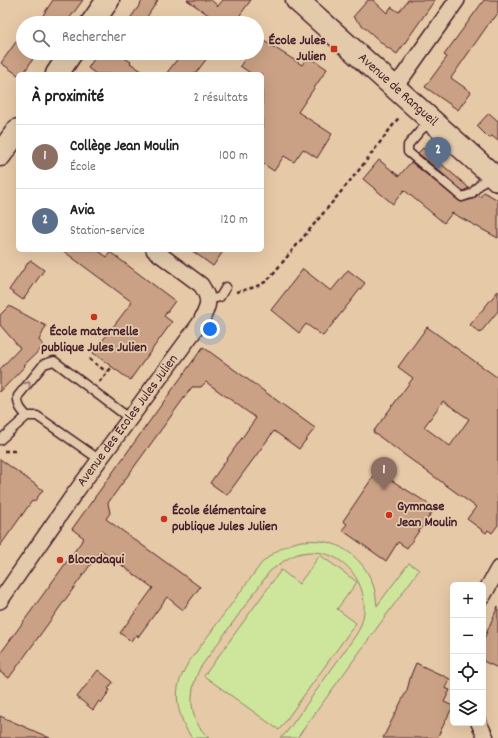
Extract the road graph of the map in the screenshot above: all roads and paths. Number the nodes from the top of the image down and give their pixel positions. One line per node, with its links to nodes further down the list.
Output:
1 (108, 0): 4 (street)
2 (297, 0): 7 (street, Avenue de Rangueil)
3 (457, 0): 7 (street)
4 (97, 16)
5 (66, 60): 6 (street)
6 (58, 72)
7 (393, 87): 9 (street, Avenue de Rangueil)
8 (403, 112): 13 (path)
9 (432, 122): 10 (street, Avenue de Rangueil); 10 (lane)
10 (494, 177)
11 (157, 252): 13 (street)
12 (226, 287): 13 (lane)
13 (214, 298): 19 (street, Avenue des Écoles Jules Julien)
14 (89, 359): 16 (path)
15 (112, 367): 16 (path)
16 (108, 372): 17 (path)
17 (93, 390): 18 (lane, one-way to 17); 19 (lane)
18 (27, 416): 20 (lane); 21 (lane)
19 (130, 418): 21 (street, Avenue des Écoles Jules Julien)
20 (0, 440)
21 (100, 460): 24 (street, Avenue des Écoles Jules Julien)
22 (497, 573): 23 (street)
23 (486, 591)
24 (0, 601)
25 (480, 726): 26 (street)
26 (486, 738)

